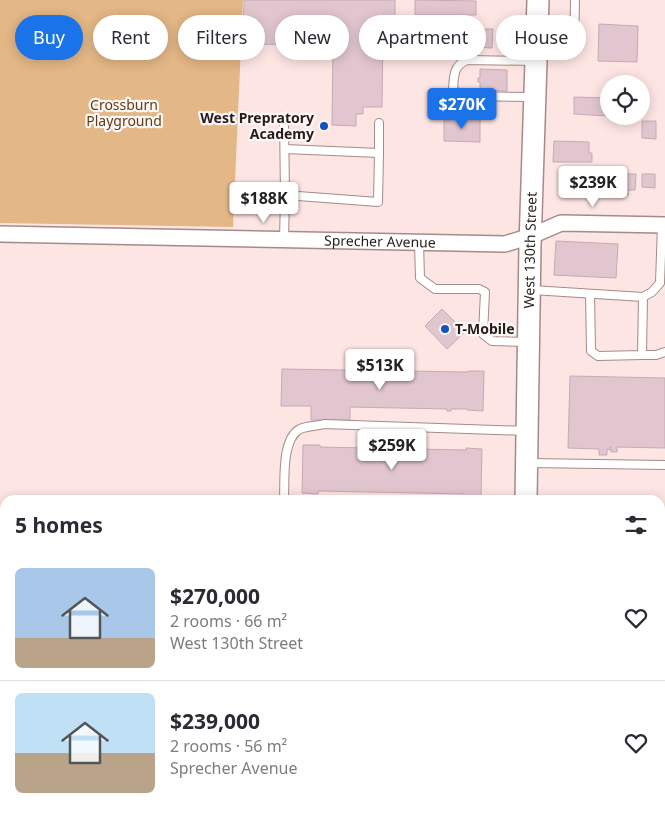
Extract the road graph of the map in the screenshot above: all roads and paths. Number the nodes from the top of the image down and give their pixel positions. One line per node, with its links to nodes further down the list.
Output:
1 (538, 0): 4 (main road, West 130th Street)
2 (574, 0): 3 (lane)
3 (574, 15)
4 (537, 61): 5 (main road, West 130th Street); 5 (lane)
5 (536, 98): 13 (main road, West 130th Street)
6 (284, 120): 8 (lane)
7 (379, 123): 9 (lane)
8 (284, 149): 9 (lane); 10 (lane)
9 (379, 153): 10 (lane)
10 (285, 195): 14 (lane)
11 (664, 225): 13 (street, Sprecher Avenue); 18 (lane)
12 (0, 234): 14 (street, Sprecher Avenue)
13 (531, 236): 15 (street, Sprecher Avenue); 16 (main road, West 130th Street)
14 (284, 240): 15 (street, Sprecher Avenue)
15 (419, 242): 19 (lane)
16 (530, 290): 17 (lane); 19 (main road, West 130th Street)
17 (590, 294): 18 (lane); 21 (lane)
18 (643, 297): 21 (lane)
19 (529, 342): 22 (main road, West 130th Street)
20 (665, 352): 21 (lane)
21 (642, 356)
22 (527, 430): 23 (main road, West 130th Street); 25 (lane)
23 (527, 462): 24 (lane); 26 (main road, West 130th Street)
24 (665, 465)
25 (284, 495)
26 (526, 495)

